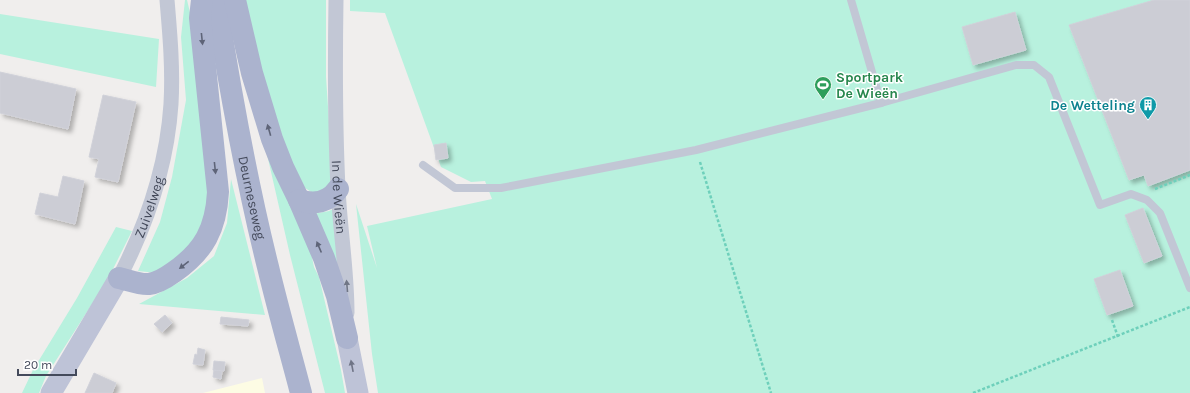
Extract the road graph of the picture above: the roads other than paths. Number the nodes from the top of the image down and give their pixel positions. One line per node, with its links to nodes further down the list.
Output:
1 (167, 0): 11 (street, Zuivelweg)
2 (202, 0): 11 (main road, one-way to 11)
3 (216, 0): 15 (main road, Deurneseweg)
4 (235, 0): 10 (main road, one-way to 4)
5 (336, 0): 9 (street, In de Wieën)
6 (851, 0): 7 (lane)
7 (882, 103): 8 (lane); 12 (lane)
8 (423, 165)
9 (338, 189): 10 (main road); 13 (street, In de Wieën, one-way to 9)
10 (299, 200): 13 (main road, one-way to 10)
11 (119, 278): 14 (main road, Zuivelweg)
12 (1190, 288)
13 (347, 338): 16 (main road, In de Wieën, one-way to 13)
14 (51, 393)
15 (300, 393)
16 (358, 393)

